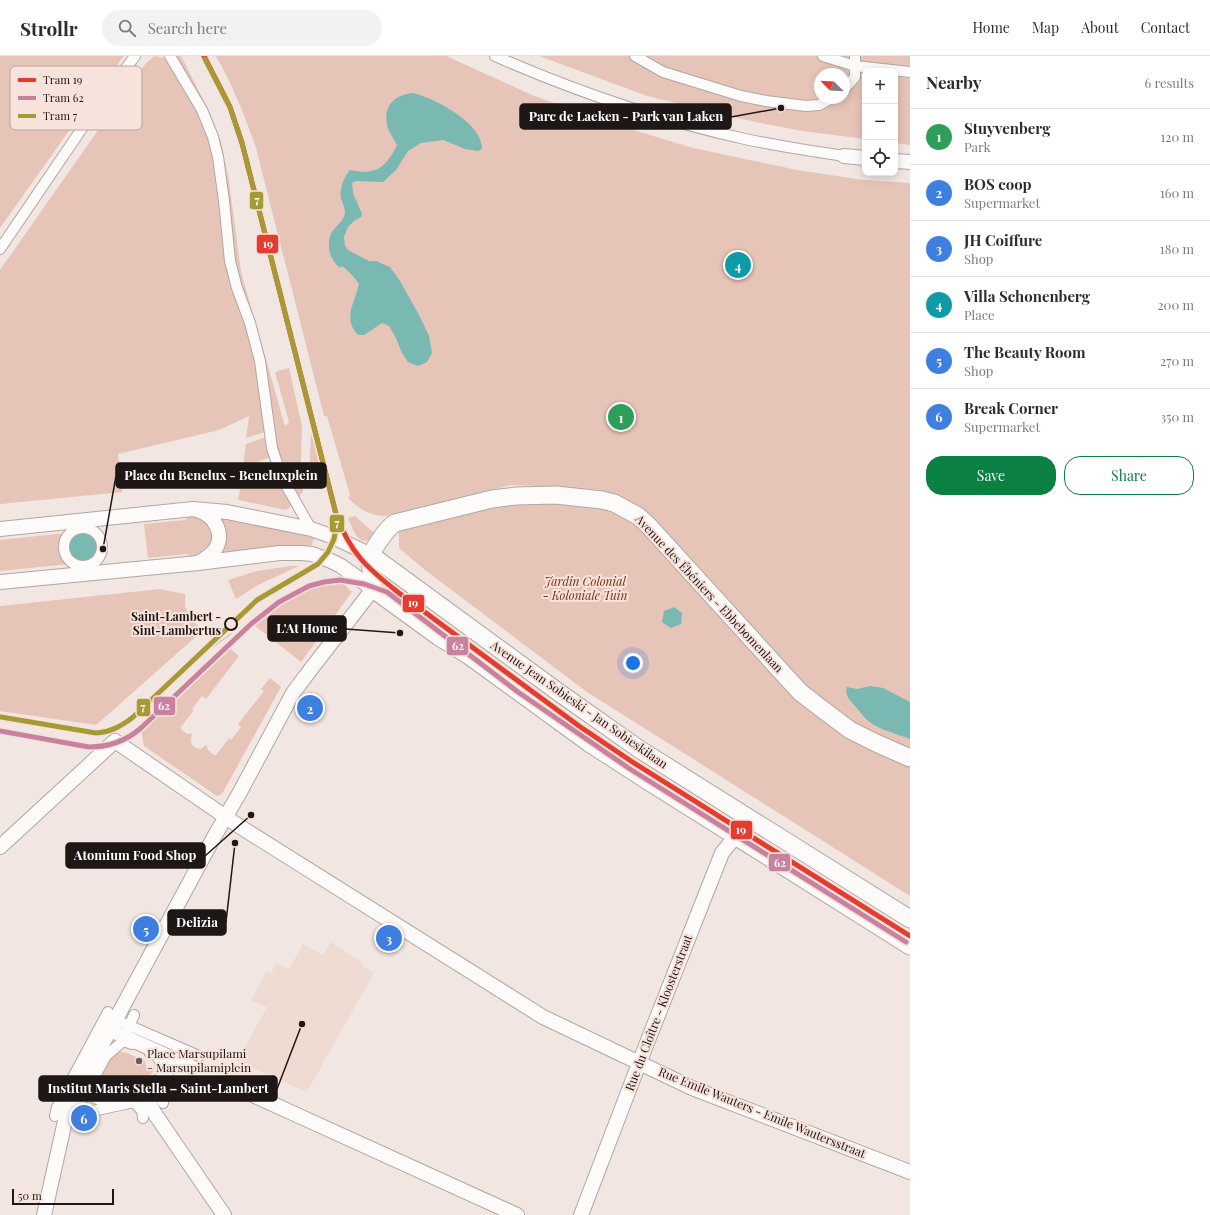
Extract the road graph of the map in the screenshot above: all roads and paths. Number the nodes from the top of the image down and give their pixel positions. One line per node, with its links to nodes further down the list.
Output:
1 (135, 56): 7 (street)
2 (170, 56): 20 (street)
3 (495, 56): 12 (street)
4 (635, 56): 10 (street)
5 (823, 56): 6 (street)
6 (855, 61): 8 (street); 9 (street)
7 (128, 66)
8 (910, 72)
9 (850, 82)
10 (819, 104)
11 (81, 130): 16 (street)
12 (844, 156): 13 (street)
13 (862, 158)
14 (898, 161): 15 (street)
15 (910, 162)
16 (0, 249)
17 (193, 508): 19 (street, Avenue Jean Sobieski - Jan Sobieskilaan); 20 (street, Avenue Jean Sobieski - Jan Sobieskilaan); 24 (street)
18 (81, 526): 18 (street)
19 (0, 529)
20 (311, 529): 21 (street, Avenue Jean Sobieski - Jan Sobieskilaan)
21 (338, 540): 22 (street, Avenue Jean Sobieski - Jan Sobieskilaan); 23 (street)
22 (371, 555): 26 (street); 27 (street, Avenue des Ébéniers - Ebbebomenlaan); 29 (street, Avenue Jean Sobieski - Jan Sobieskilaan)
23 (328, 559): 24 (street, Avenue Jean Sobieski - Jan Sobieskilaan); 26 (street, Avenue Jean Sobieski - Jan Sobieskilaan)
24 (198, 563): 25 (street, Avenue Jean Sobieski - Jan Sobieskilaan)
25 (0, 582)
26 (374, 589): 28 (street); 30 (street, Avenue Jean Sobieski - Jan Sobieskilaan)
27 (910, 758)
28 (226, 816): 31 (street, Rue Emile Wauters - Emile Wautersstraat); 35 (street); 37 (street, Rue Emile Wauters - Emile Wautersstraat)
29 (750, 818): 30 (street, Rue du Cloître - Kloosterstraat); 32 (street, Avenue Jean Sobieski - Jan Sobieskilaan)
30 (735, 836): 33 (street, Avenue Jean Sobieski - Jan Sobieskilaan); 37 (street, Rue du Cloître - Kloosterstraat)
31 (0, 847)
32 (910, 919)
33 (910, 946)
34 (134, 1015): 35 (street)
35 (116, 1022): 36 (street); 38 (street); 42 (street); 45 (street)
36 (192, 1056)
37 (639, 1063): 44 (street, Rue Emile Wauters - Emile Wautersstraat); 48 (street, Rue du Cloître - Kloosterstraat)
38 (177, 1070): 39 (street); 40 (street); 46 (street); 47 (street)
39 (85, 1094): 41 (street); 42 (street)
40 (159, 1101)
41 (115, 1106): 42 (street); 43 (street)
42 (68, 1112)
43 (143, 1112)
44 (910, 1172)
45 (44, 1215)
46 (224, 1215)
47 (517, 1215)
48 (581, 1215)

